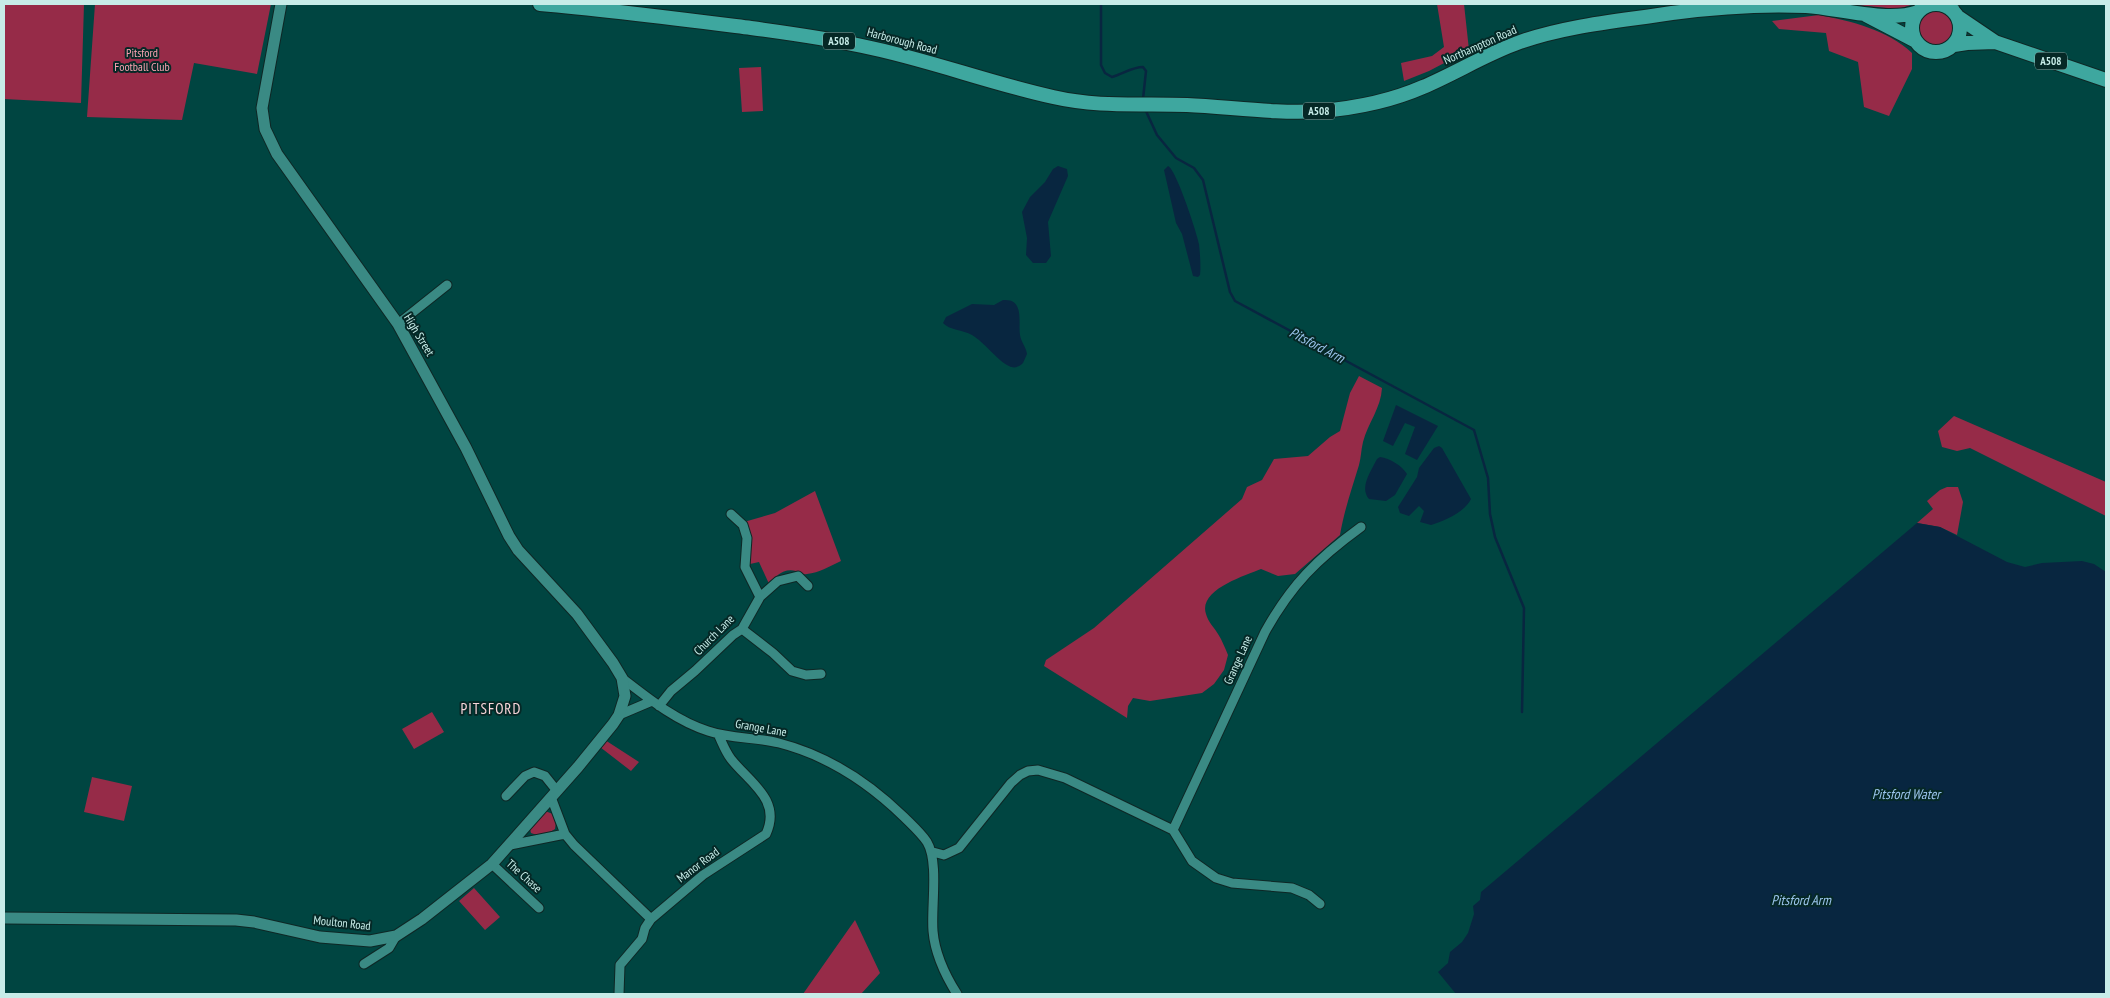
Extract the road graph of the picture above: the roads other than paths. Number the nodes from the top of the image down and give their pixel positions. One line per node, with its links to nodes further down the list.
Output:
1 (281, 4): 12 (street, High Street)
2 (540, 4): 10 (highway, Harborough Road / A508)
3 (1921, 8): 4 (highway); 5 (highway, Northampton Road / A508); 6 (highway)
4 (1955, 10): 7 (highway, A508); 8 (highway)
5 (1865, 14): 6 (highway, Northampton Road / A508); 10 (highway, Northampton Road / A508)
6 (1914, 40): 8 (highway)
7 (1995, 42): 8 (highway, A508); 9 (highway, A508)
8 (1954, 45)
9 (2106, 80)
10 (1169, 105)
11 (447, 285): 12 (street)
12 (398, 324): 18 (street, High Street)
13 (731, 514): 16 (street)
14 (1361, 527): 26 (street, Grange Lane)
15 (808, 586): 16 (street, Church Lane)
16 (760, 598): 17 (street, Church Lane)
17 (742, 629): 19 (street); 21 (street, Church Lane)
18 (614, 663): 20 (street, Moulton Road)
19 (821, 674)
20 (622, 678): 21 (street, Grange Lane); 22 (street, Moulton Road)
21 (656, 703): 22 (street); 23 (street, Grange Lane)
22 (619, 715): 24 (street, Moulton Road)
23 (718, 734): 29 (street, Grange Lane); 34 (street, Manor Road)
24 (554, 794): 25 (street); 27 (street); 28 (street, Moulton Road)
25 (506, 796)
26 (1173, 830): 29 (street); 31 (street)
27 (565, 834): 28 (street); 34 (street)
28 (510, 845): 30 (street, Moulton Road)
29 (932, 852): 38 (street)
30 (492, 864): 32 (street, The Chase); 35 (street, Moulton Road)
31 (1320, 904)
32 (539, 908)
33 (4, 918): 35 (street, Moulton Road)
34 (651, 919): 37 (street)
35 (396, 936): 36 (street)
36 (364, 964)
37 (619, 994)
38 (957, 994)

